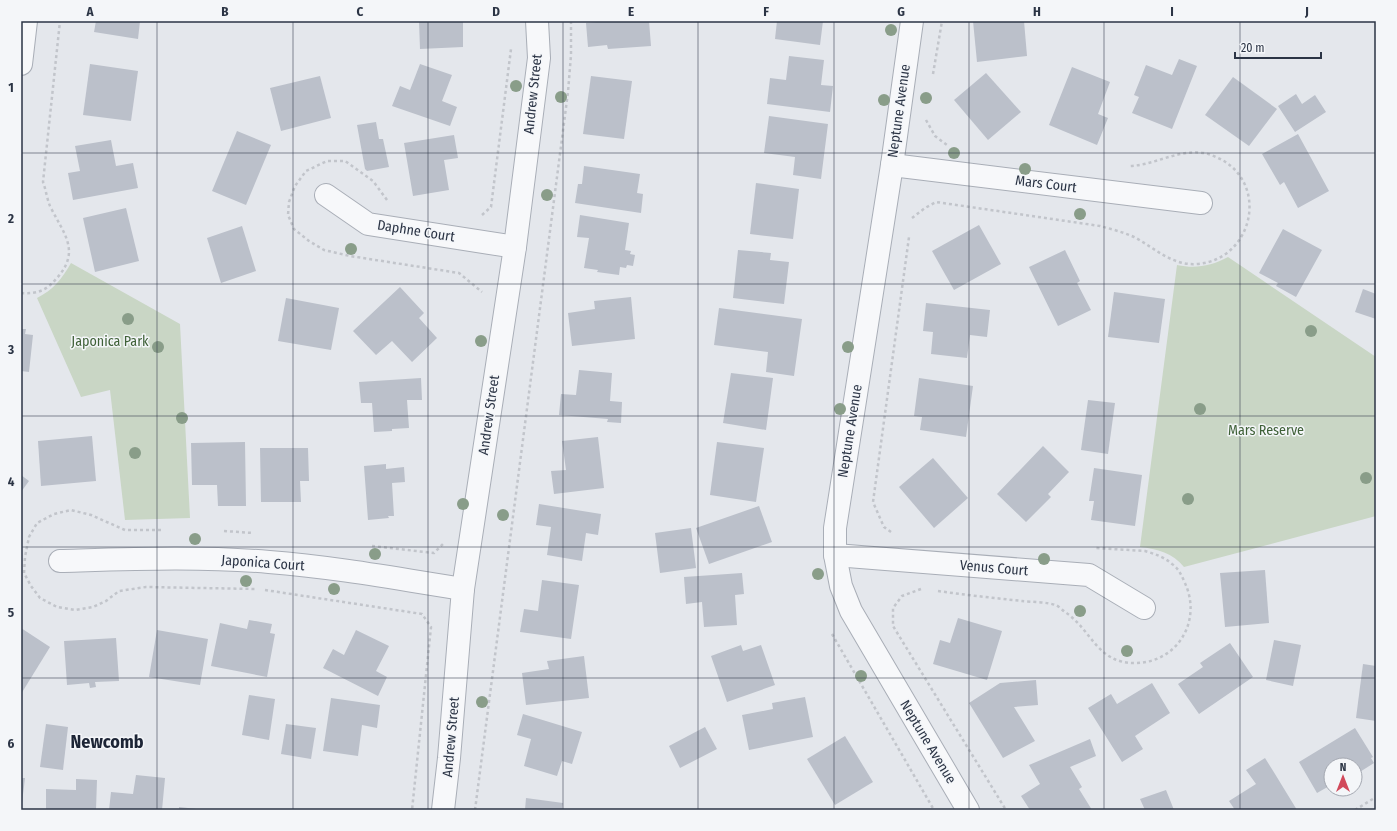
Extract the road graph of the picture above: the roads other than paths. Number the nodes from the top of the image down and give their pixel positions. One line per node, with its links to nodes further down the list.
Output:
1 (26, 21): 4 (street)
2 (537, 21): 8 (street, Andrew Street)
3 (912, 21): 5 (street, Neptune Avenue)
4 (21, 64)
5 (892, 165): 7 (street, Mars Court); 9 (street, Neptune Avenue)
6 (326, 195): 8 (street, Daphne Court)
7 (1201, 204)
8 (515, 247): 11 (street, Andrew Street)
9 (836, 555): 12 (street, Venus Court); 14 (street, Neptune Avenue)
10 (60, 561): 11 (street, Japonica Court)
11 (464, 589): 13 (street, Andrew Street)
12 (1144, 608)
13 (443, 810)
14 (968, 810)

